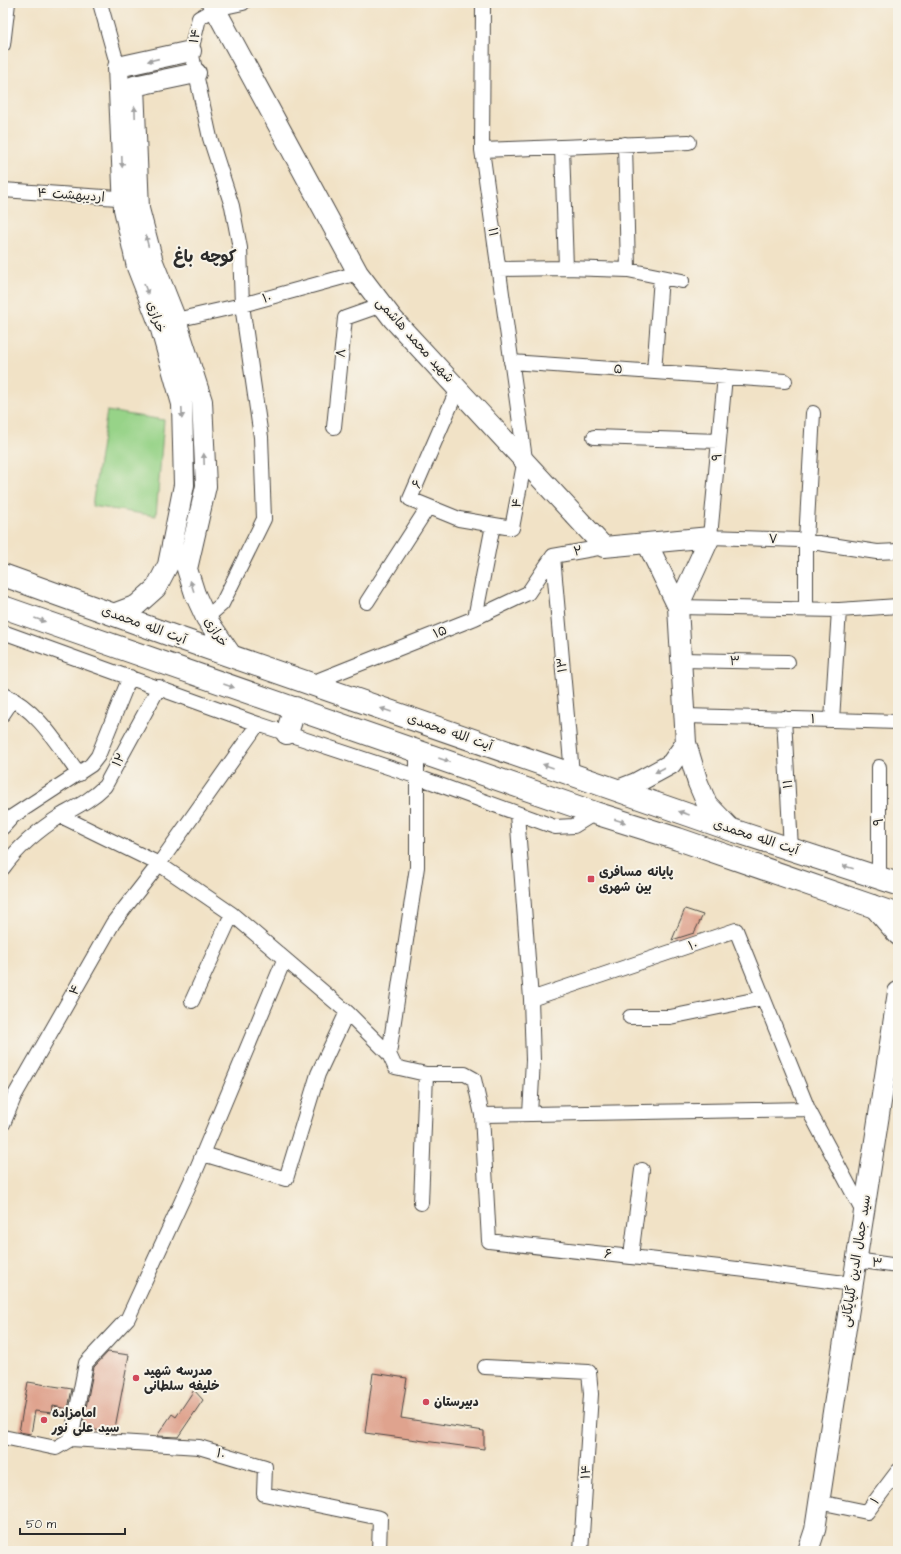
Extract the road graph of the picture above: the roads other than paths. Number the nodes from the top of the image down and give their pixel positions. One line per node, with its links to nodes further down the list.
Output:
1 (8, 3): 6 (street)
2 (100, 3): 8 (street)
3 (243, 3): 5 (street)
4 (483, 3): 13 (street, ۱۱)
5 (214, 6): 7 (street, ۱۴); 19 (street, شهید محمد هاشمی)
6 (3, 46)
7 (191, 51): 8 (street, one-way to 8); 9 (street, ۱۴)
8 (118, 68): 15 (street, خرازی, one-way to 15)
9 (196, 73): 15 (street, خرازی, one-way to 9); 22 (street, ۱۴)
10 (688, 142): 11 (street)
11 (625, 144): 12 (street); 18 (street)
12 (562, 147): 13 (street); 16 (street)
13 (482, 150): 17 (street, ۱۱)
14 (3, 190): 15 (street, اردیبهشت ۴)
15 (131, 199): 24 (street, خرازی, one-way to 15); 50 (street, خرازی, one-way to 50)
16 (566, 268): 17 (street); 18 (street)
17 (498, 269): 25 (street, ۱۱)
18 (628, 270): 20 (street)
19 (358, 273): 22 (street, ۱۰); 23 (street, شهید محمد هاشمی)
20 (661, 277): 21 (street); 26 (street)
21 (682, 281)
22 (242, 305): 24 (street, ۱۰); 51 (street, ۱۴)
23 (382, 305): 29 (street, شهید محمد هاشمی); 31 (street, ۸)
24 (176, 320): 51 (street, خرازی, one-way to 24)
25 (511, 362): 26 (street, ۵); 34 (street, ۱۱)
26 (654, 372): 27 (street, ۵)
27 (725, 376): 28 (street, ۵); 33 (street, ۹)
28 (785, 381)
29 (458, 388): 34 (street, شهید محمد هاشمی); 35 (street, ۶)
30 (813, 413): 38 (street)
31 (334, 427)
32 (594, 437): 33 (street)
33 (719, 442): 37 (street, ۹)
34 (525, 459): 36 (street, ۴); 40 (street, شهید محمد هاشمی)
35 (428, 507): 36 (street, ۶); 44 (street)
36 (493, 525): 52 (street)
37 (710, 537): 38 (street, ۷); 39 (street, ۷); 47 (street)
38 (806, 541): 41 (street, ۷); 48 (street)
39 (647, 543): 40 (street); 47 (street)
40 (604, 547): 42 (street, ۲)
41 (898, 551)
42 (553, 556): 52 (street, ۱۵); 77 (street, ۱۳)
43 (3, 575): 50 (main road, آیت الله محمدی)
44 (367, 602)
45 (898, 606): 49 (street)
46 (3, 607): 58 (main road, آیت الله محمدی, one-way to 58)
47 (678, 607): 48 (street); 57 (street)
48 (806, 609): 49 (street)
49 (839, 610): 69 (street, ۱)
50 (113, 614): 54 (main road, آیت الله محمدی)
51 (206, 618): 56 (street, خرازی)
52 (475, 618): 62 (street, ۱۵)
53 (3, 632): 61 (street)
54 (173, 636): 55 (main road, آیت الله محمدی); 58 (main road)
55 (211, 649): 56 (main road, آیت الله محمدی); 60 (main road)
56 (232, 656): 62 (main road, آیت الله محمدی)
57 (682, 660): 59 (street, ۳); 67 (street)
58 (162, 662): 60 (main road, آیت الله محمدی)
59 (788, 662)
60 (202, 676): 65 (main road, آیت الله محمدی, one-way to 65)
61 (130, 677): 63 (street); 76 (street)
62 (309, 684): 77 (main road, آیت الله محمدی, one-way to 62)
63 (159, 687): 71 (street); 82 (street, ۱۲)
64 (8, 696): 66 (street); 76 (street)
65 (295, 708): 72 (main road); 74 (main road, آیت الله محمدی)
66 (3, 714)
67 (685, 716): 68 (street, ۱); 73 (street)
68 (784, 718): 69 (street, ۱); 85 (street, ۱۱)
69 (832, 720): 70 (street)
70 (898, 722)
71 (258, 724): 72 (street); 86 (street, ۴)
72 (287, 733): 78 (street)
73 (686, 743): 79 (street, one-way to 79); 84 (street)
74 (417, 751): 78 (street); 80 (main road, آیت الله محمدی, one-way to 80)
75 (879, 767): 88 (street, ۹)
76 (79, 774): 83 (street)
77 (572, 774): 79 (main road, آیت الله محمدی)
78 (418, 777): 81 (street); 100 (street)
79 (618, 790): 84 (main road, آیت الله محمدی, one-way to 79)
80 (595, 813): 81 (street); 89 (main road, آیت الله محمدی, one-way to 89)
81 (517, 814): 96 (street)
82 (61, 816): 86 (street); 87 (street, ۱۲)
83 (3, 827)
84 (732, 830): 85 (main road, آیت الله محمدی)
85 (791, 850): 88 (main road, آیت الله محمدی, one-way to 85)
86 (159, 864): 90 (street); 105 (street, ۴)
87 (3, 868)
88 (889, 881)
89 (872, 906): 91 (main road, آیت الله محمدی); 92 (street)
90 (232, 914): 93 (street); 97 (street)
91 (898, 915)
92 (898, 935)
93 (284, 960): 98 (street); 106 (street)
94 (898, 992): 109 (street, سید جمال الدین گلپایگانی)
95 (763, 998): 96 (street, ۱۰); 99 (street); 102 (street, ۱۰)
96 (531, 999): 103 (street)
97 (192, 1001)
98 (347, 1012): 100 (street); 106 (street)
99 (630, 1017)
100 (389, 1054): 101 (street)
101 (426, 1074): 104 (street); 108 (street)
102 (808, 1109): 103 (street); 109 (street, ۱۰)
103 (530, 1114): 104 (street)
104 (482, 1115): 110 (street, ۶)
105 (3, 1124)
106 (203, 1154): 116 (street)
107 (642, 1170): 110 (street)
108 (421, 1203)
109 (863, 1212): 111 (street, سید جمال الدین گلپایگانی)
110 (631, 1256): 113 (street, ۶)
111 (856, 1260): 112 (street, ۳); 113 (street, سید جمال الدین گلپایگانی)
112 (898, 1266)
113 (852, 1284): 118 (street, سید جمال الدین گلپایگانی)
114 (485, 1367): 121 (street, ۱۴)
115 (3, 1437): 116 (street)
116 (71, 1438): 120 (street, ۱۰)
117 (898, 1471): 118 (street, ۱)
118 (819, 1502): 119 (street, سید جمال الدین گلپایگانی)
119 (814, 1530): 122 (street); 123 (street)
120 (379, 1551)
121 (581, 1551)
122 (808, 1551)
123 (813, 1551)

